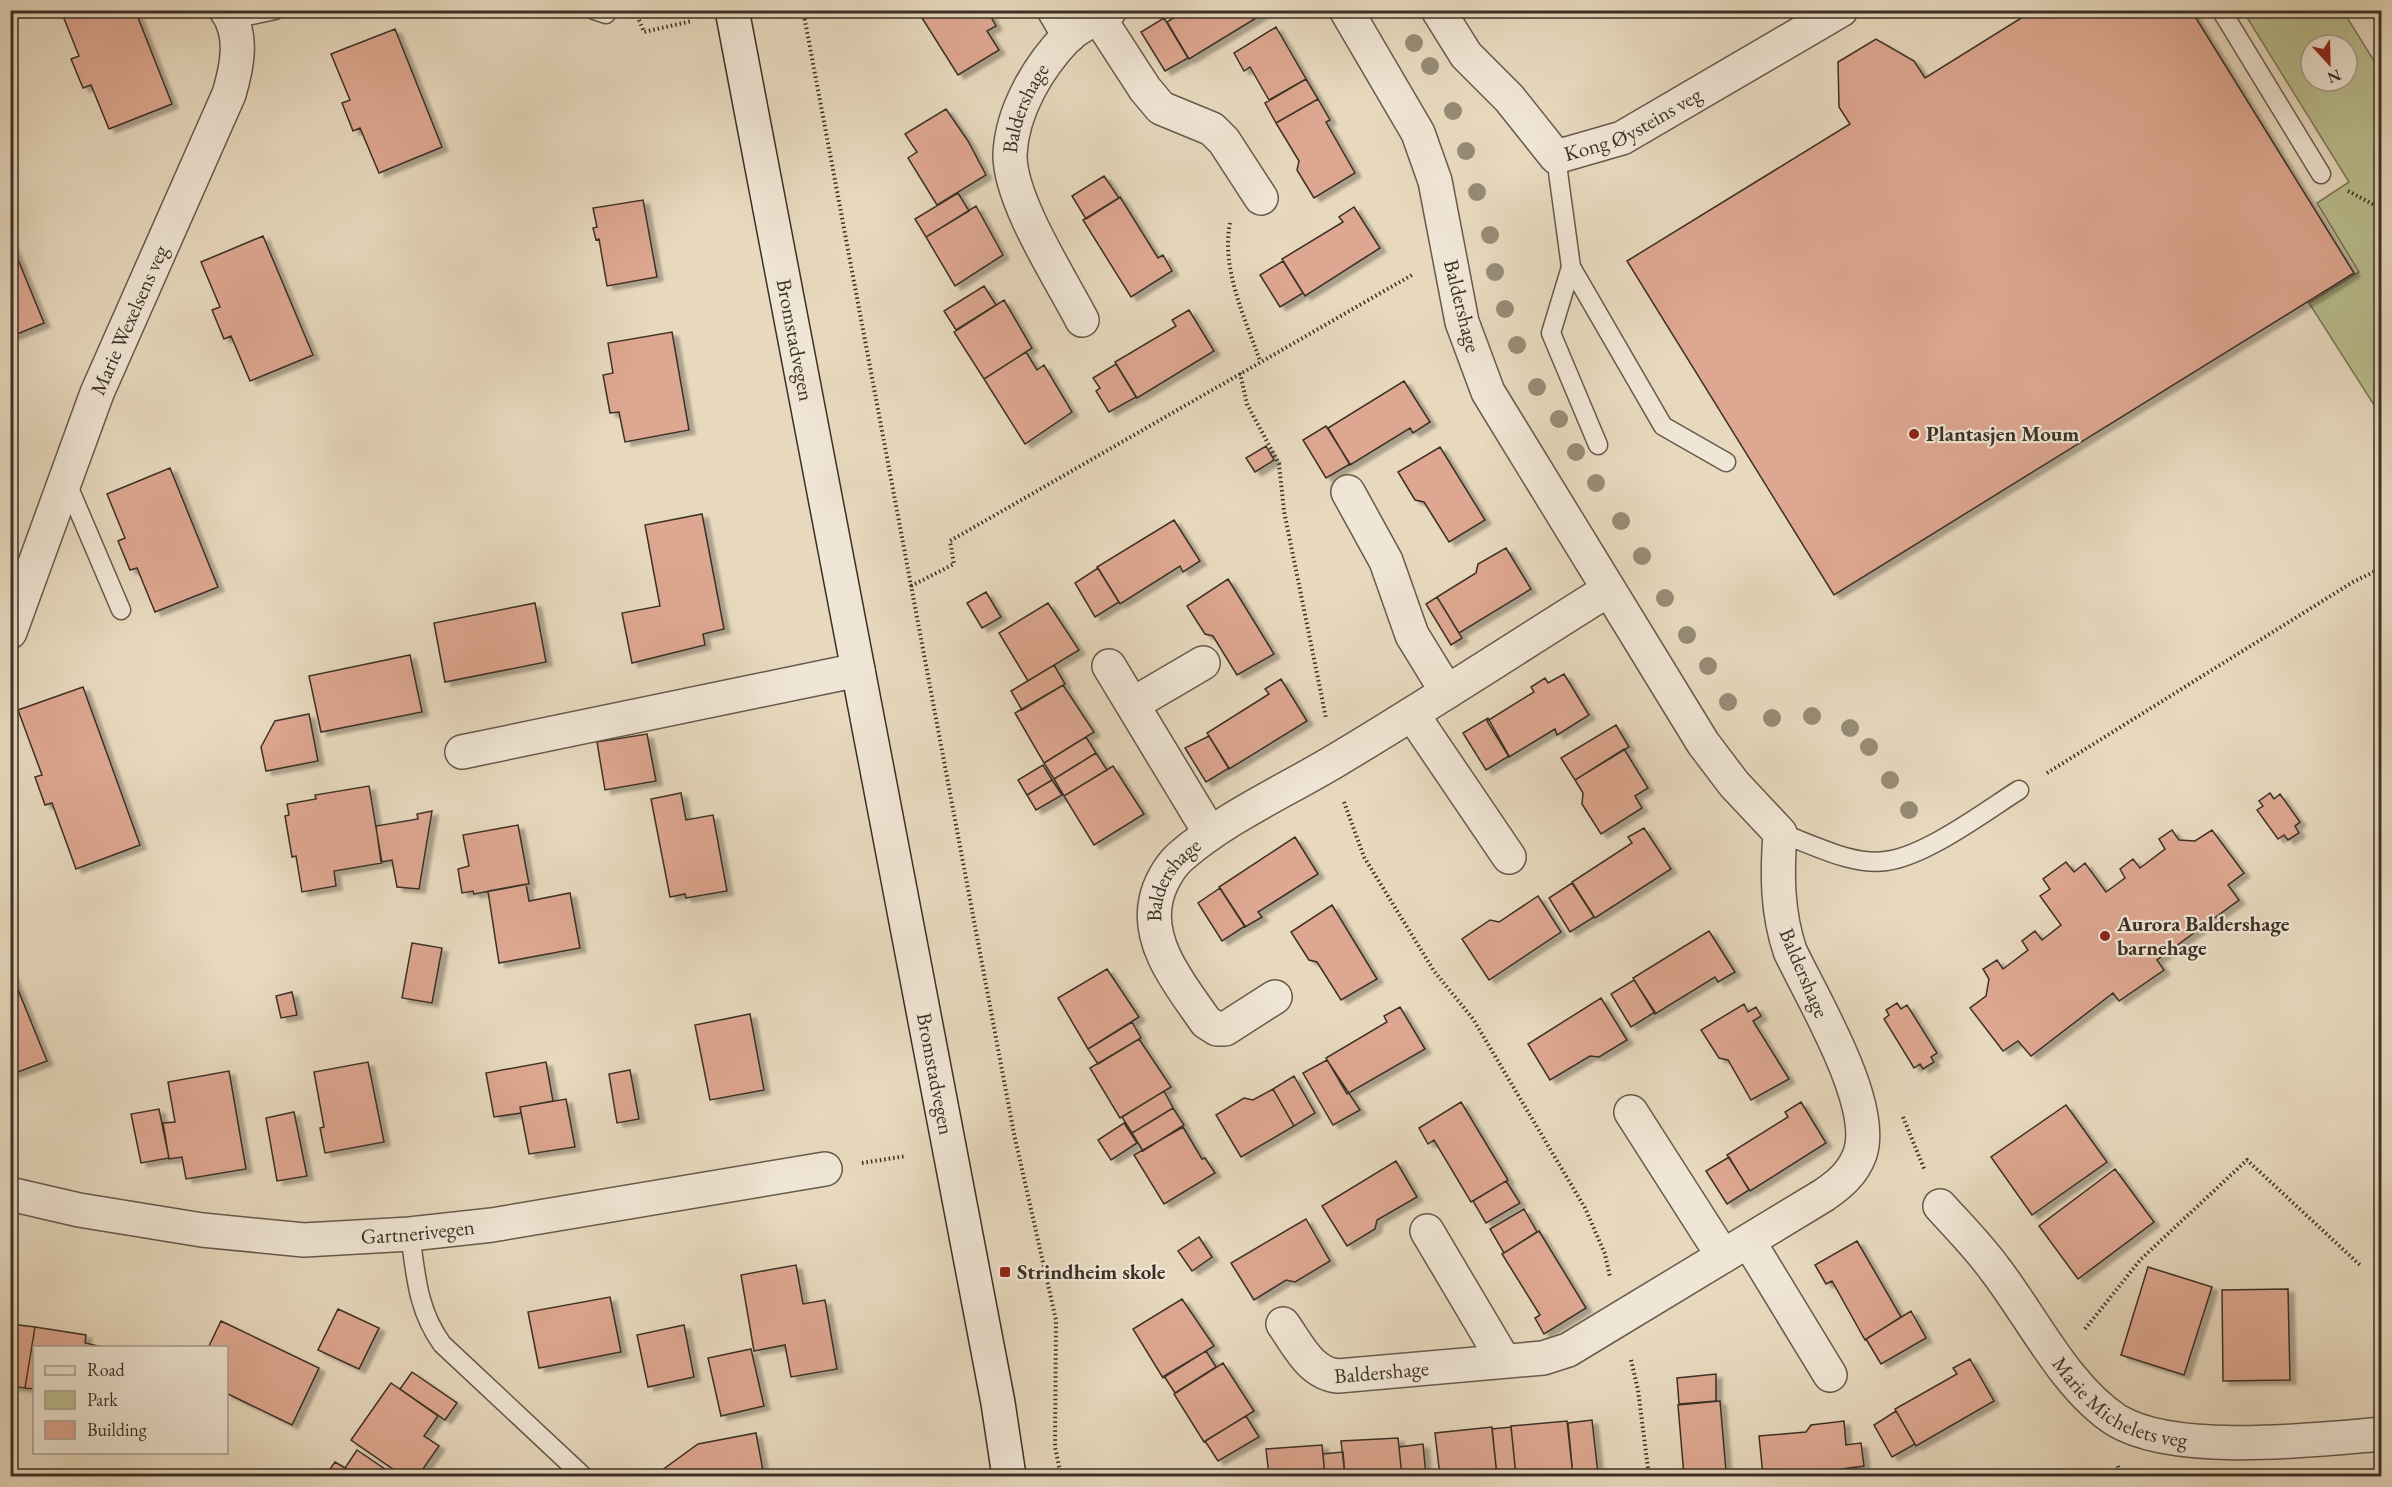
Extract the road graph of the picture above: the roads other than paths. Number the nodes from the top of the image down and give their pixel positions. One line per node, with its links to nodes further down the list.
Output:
1 (275, 10): 8 (lane)
2 (732, 10): 24 (street, Bromstadvegen)
3 (1346, 10): 19 (street, Baldershage)
4 (1438, 10): 10 (street, Kong Øysteins veg)
5 (1841, 10): 10 (street, Kong Øysteins veg)
6 (2221, 10): 11 (lane)
7 (1104, 14): 9 (street, Baldershage); 12 (street, Baldershage)
8 (229, 15): 17 (street, Marie Wexelsens veg)
9 (1061, 23): 14 (street, Baldershage)
10 (1556, 158): 13 (lane)
11 (2320, 174)
12 (1261, 198)
13 (1571, 267): 15 (lane); 16 (lane)
14 (1082, 320)
15 (1598, 445)
16 (1726, 462)
17 (66, 481): 20 (lane); 21 (street, Marie Wexelsens veg)
18 (1348, 492): 25 (street)
19 (1608, 590): 25 (street, Baldershage); 31 (street, Baldershage)
20 (121, 610)
21 (10, 632)
22 (1203, 663): 26 (street)
23 (1109, 666): 26 (street, Baldershage)
24 (858, 670): 28 (street); 46 (street, Bromstadvegen)
25 (1447, 692): 27 (street, Baldershage)
26 (1133, 704): 30 (street, Baldershage)
27 (1412, 714): 30 (street, Baldershage); 32 (street)
28 (462, 752)
29 (2019, 790): 31 (lane)
30 (1210, 833): 33 (street, Baldershage)
31 (1780, 833): 40 (street, Baldershage)
32 (1509, 857)
33 (1275, 997)
34 (1631, 1112): 40 (street)
35 (825, 1169): 39 (street, Gartnerivegen)
36 (10, 1194): 39 (street, Gartnerivegen)
37 (1940, 1206): 44 (street, Marie Michelets veg)
38 (1427, 1231): 42 (street)
39 (410, 1234): 45 (lane)
40 (1736, 1249): 42 (street, Baldershage); 43 (street)
41 (1283, 1324): 42 (street, Baldershage)
42 (1504, 1361)
43 (1830, 1375)
44 (2382, 1434)
45 (583, 1476)
46 (1009, 1476)

